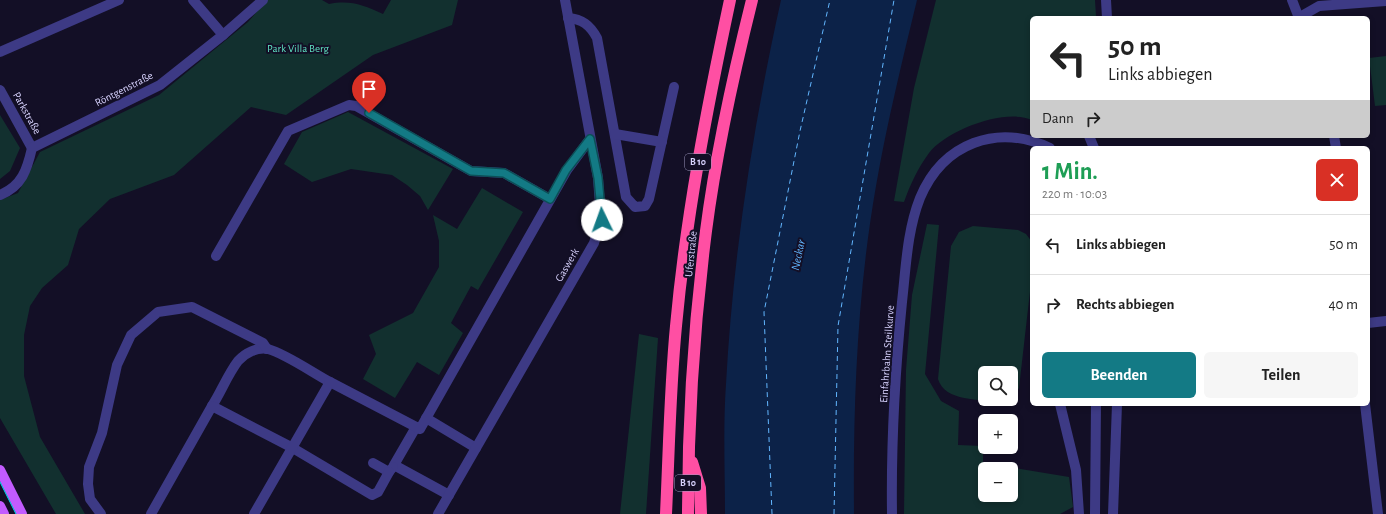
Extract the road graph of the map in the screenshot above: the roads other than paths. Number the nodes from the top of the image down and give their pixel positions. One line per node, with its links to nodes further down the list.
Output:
1 (119, 0): 15 (street)
2 (193, 0): 14 (street)
3 (263, 0): 14 (street, Röntgenstraße)
4 (564, 0): 13 (street, Gaswerk)
5 (730, 0): 51 (highway, Uferstraße / B 10)
6 (752, 0): 39 (highway, Uferstraße / B 10)
7 (1106, 0): 10 (street)
8 (1292, 0): 11 (street)
9 (1386, 1): 12 (street)
10 (1107, 16)
11 (1298, 16)
12 (1302, 16)
13 (568, 18): 18 (street); 19 (street, Gaswerk)
14 (223, 35): 22 (street, Röntgenstraße)
15 (0, 52)
16 (674, 86): 20 (street)
17 (0, 90): 22 (street, Parkstraße)
18 (615, 134): 20 (street); 20 (street)
19 (590, 139): 24 (street); 38 (street, Gaswerk)
20 (662, 142)
21 (1045, 146): 54 (street, Einfahrbahn Steilkurve)
22 (32, 148): 23 (street)
23 (0, 195)
24 (550, 199): 25 (street); 35 (street)
25 (216, 256)
26 (1386, 321): 27 (street)
27 (1370, 323)
28 (267, 349): 29 (street); 30 (street); 47 (street)
29 (330, 382): 36 (street); 37 (street)
30 (212, 406): 37 (street); 48 (street)
31 (1060, 406): 55 (street)
32 (1096, 406): 56 (street)
33 (1117, 406): 57 (street)
34 (1365, 406): 58 (street)
35 (426, 418): 36 (street); 38 (street)
36 (416, 427): 41 (street)
37 (291, 447): 41 (street); 49 (street)
38 (476, 448): 43 (street, Gaswerk)
39 (688, 452): 52 (highway, Uferstraße / B 10); 53 (highway, B 10)
40 (372, 463): 41 (street)
41 (392, 469): 43 (street)
42 (0, 470): 46 (main road)
43 (449, 495): 50 (street, Gaswerk)
44 (0, 506): 45 (main road)
45 (4, 514)
46 (22, 514)
47 (101, 514)
48 (150, 514)
49 (254, 514)
50 (438, 514)
51 (666, 514)
52 (688, 514)
53 (701, 514)
54 (892, 514)
55 (1079, 514)
56 (1095, 514)
57 (1113, 514)
58 (1378, 514)

